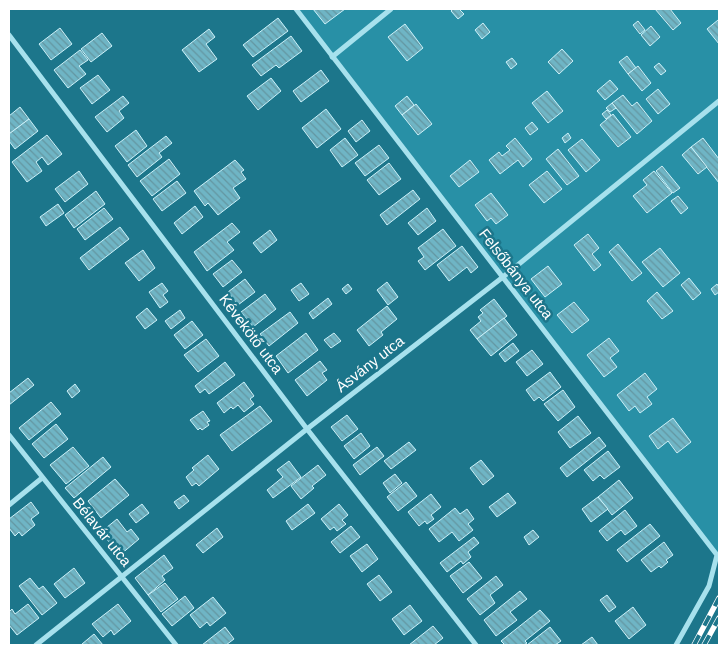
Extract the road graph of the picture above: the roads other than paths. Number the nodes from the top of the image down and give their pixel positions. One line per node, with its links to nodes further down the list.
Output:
1 (296, 9): 4 (street, Felsőbánya utca)
2 (391, 9): 4 (street)
3 (9, 36): 7 (street, Kévekötő utca)
4 (332, 57): 6 (street, Felsőbánya utca)
5 (719, 101): 6 (street, Ásvány utca)
6 (502, 277): 7 (street, Ásvány utca); 15 (street, Felsőbánya utca)
7 (307, 429): 11 (street, Ásvány utca); 14 (street, Kévekötő utca)
8 (9, 436): 9 (street, Bélavár utca)
9 (42, 478): 10 (street); 11 (street, Bélavár utca)
10 (9, 505)
11 (122, 576): 12 (street, Ásvány utca); 13 (street, Bélavár utca)
12 (36, 645)
13 (176, 645)
14 (476, 645)
15 (676, 645)

